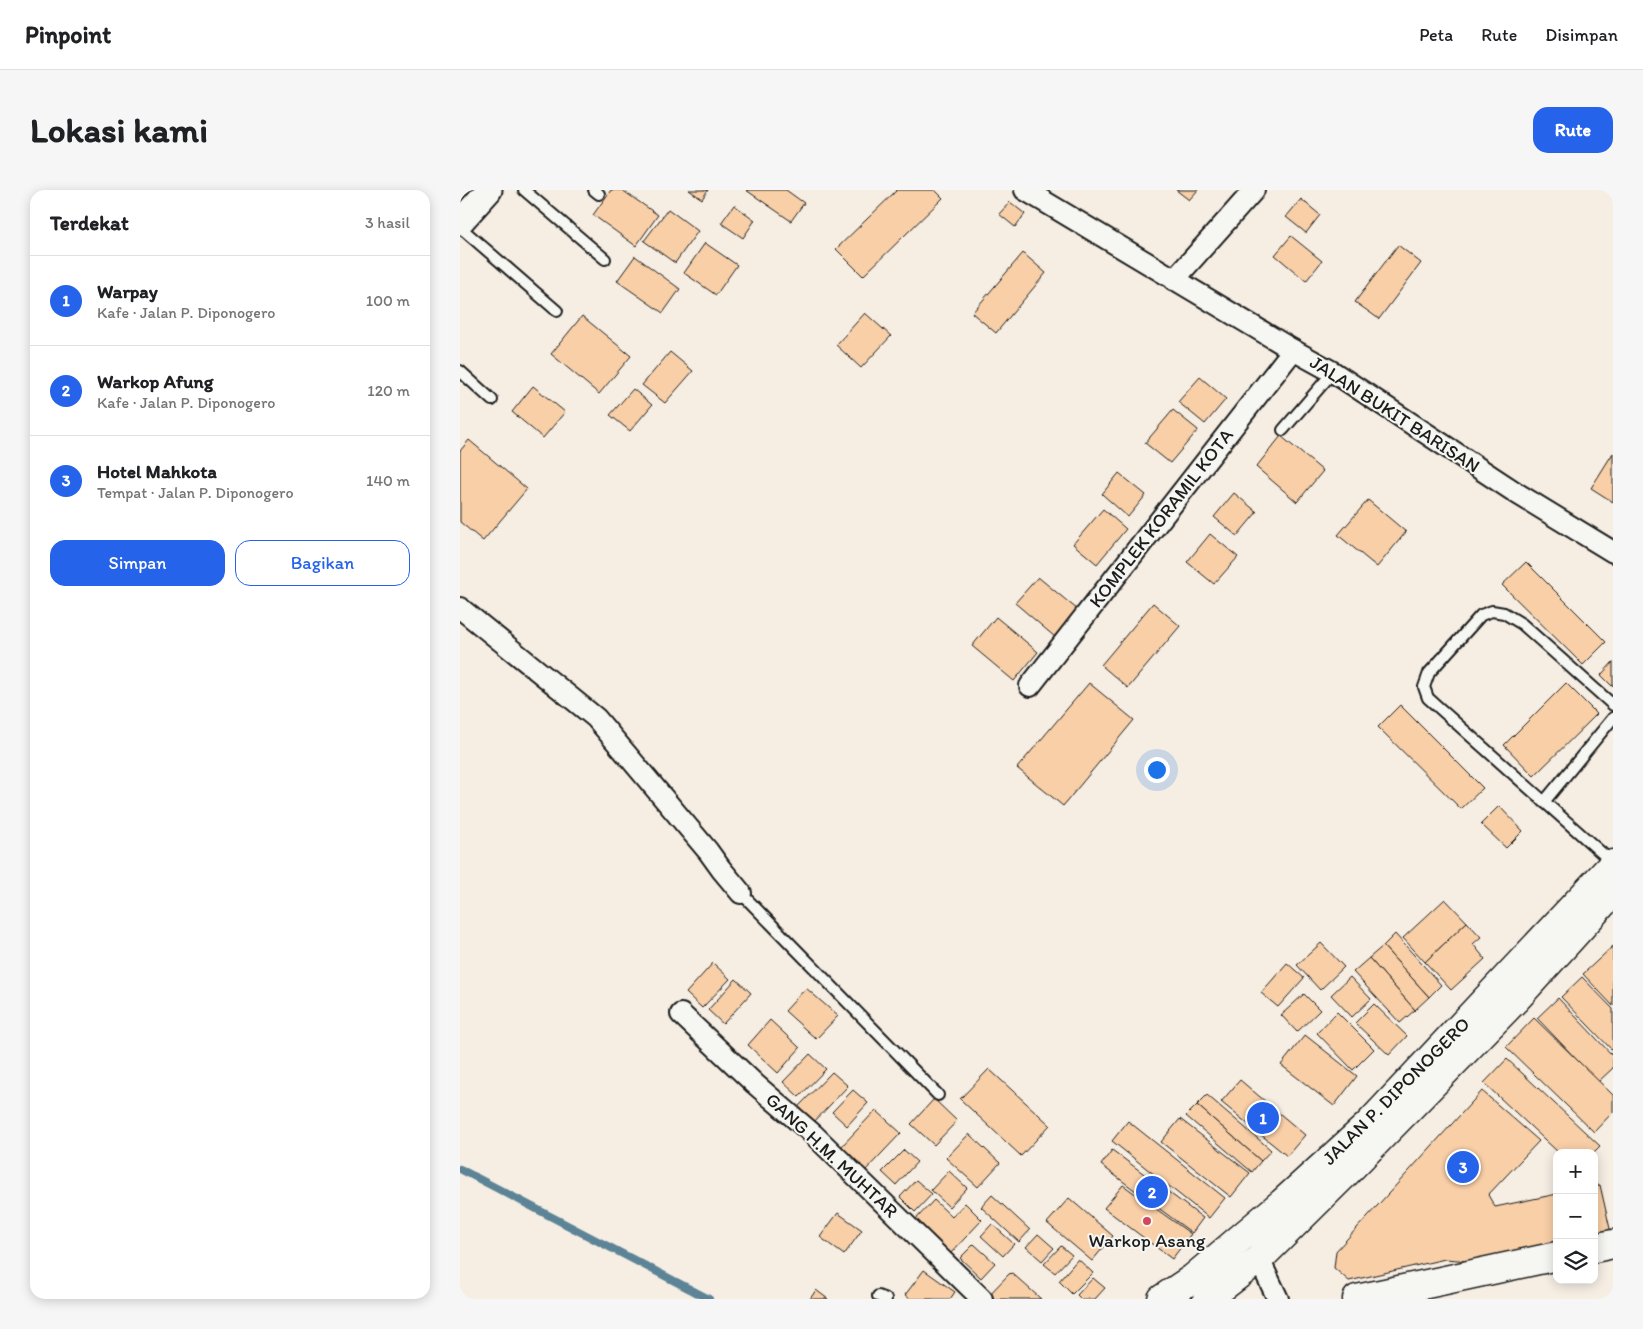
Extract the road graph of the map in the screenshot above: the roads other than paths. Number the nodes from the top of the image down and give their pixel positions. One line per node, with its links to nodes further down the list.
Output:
1 (489, 190): 5 (street)
2 (524, 190): 7 (lane)
3 (1025, 190): 8 (street, JALAN BUKIT BARISAN)
4 (1254, 190): 8 (street)
5 (460, 222)
6 (460, 227): 9 (lane)
7 (605, 260)
8 (1174, 280): 10 (street, JALAN BUKIT BARISAN)
9 (557, 311)
10 (1293, 350): 12 (street, JALAN BUKIT BARISAN); 17 (street, KOMPLEK KORAMIL KOTA)
11 (460, 371): 13 (lane)
12 (1333, 372): 14 (lane); 15 (street, JALAN BUKIT BARISAN)
13 (492, 400)
14 (1283, 430)
15 (1613, 552)
16 (460, 608): 23 (street)
17 (1030, 686)
18 (1613, 705): 20 (lane)
19 (1613, 718): 20 (lane)
20 (1544, 802): 21 (lane)
21 (1613, 863): 26 (main road, JALAN P. DIPONOGERO)
22 (1613, 892): 26 (main road, JALAN P. DIPONOGERO)
23 (741, 893): 25 (lane)
24 (681, 1014): 31 (street, GANG H.M. MUHTAR)
25 (938, 1094)
26 (1374, 1131): 30 (main road, JALAN P. DIPONOGERO); 32 (main road, JALAN P. DIPONOGERO)
27 (1613, 1244): 28 (main road)
28 (1598, 1247)
29 (1553, 1257): 35 (main road)
30 (1259, 1259): 33 (main road, JALAN P. DIPONOGERO); 34 (street)
31 (982, 1299)
32 (1162, 1299)
33 (1207, 1299)
34 (1278, 1299)
35 (1358, 1299)

